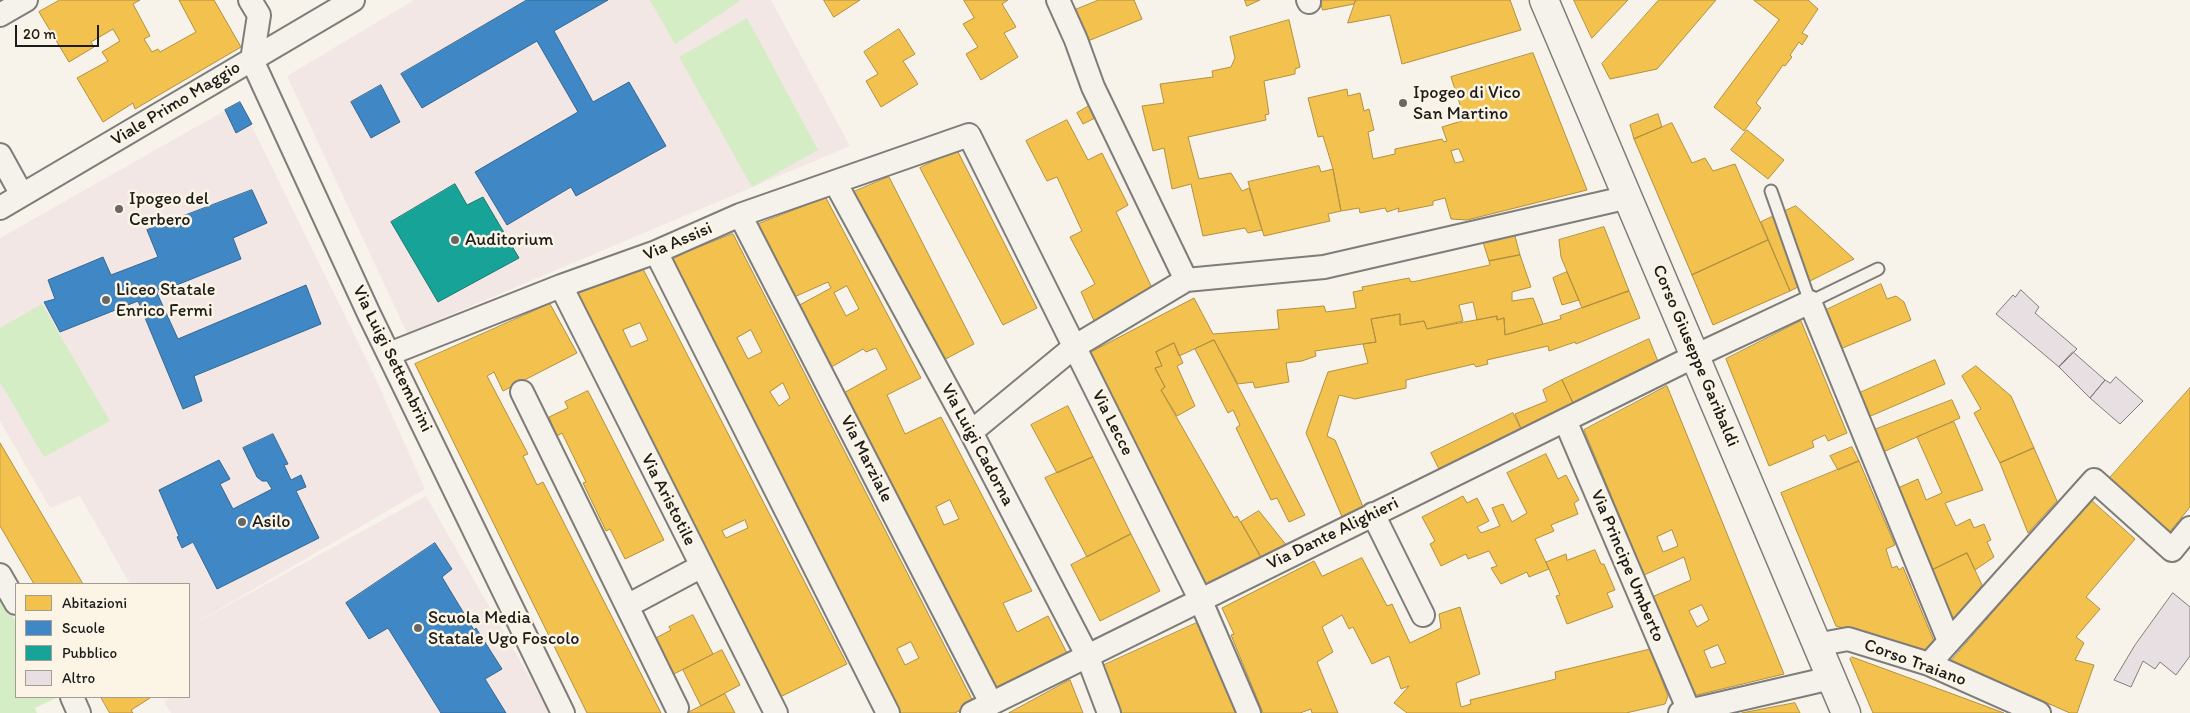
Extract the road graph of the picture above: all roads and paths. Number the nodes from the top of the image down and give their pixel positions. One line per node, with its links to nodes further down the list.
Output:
1 (26, 0): 6 (street)
2 (250, 0): 7 (street)
3 (353, 0): 7 (street, Viale Primo Maggio)
4 (1058, 0): 18 (street)
5 (1544, 0): 13 (street, Corso Giuseppe Garibaldi)
6 (0, 16)
7 (252, 60): 12 (street, Viale Primo Maggio); 22 (street, Via Luigi Settembrini)
8 (968, 135): 10 (street, Via Assisi); 21 (street, Via Lecce)
9 (0, 155): 12 (street)
10 (835, 182): 15 (street, Via Assisi); 26 (street, Via Luigi Cadorna)
11 (1771, 191): 20 (lane)
12 (22, 195): 14 (street, Viale Primo Maggio)
13 (1628, 197): 18 (street); 23 (street, Corso Giuseppe Garibaldi)
14 (0, 208)
15 (740, 215): 16 (street, Via Assisi); 42 (street, Via Marziale)
16 (656, 252): 19 (street, Via Assisi); 47 (street)
17 (1878, 269): 20 (lane)
18 (1186, 280): 21 (street)
19 (561, 286): 22 (street, Via Assisi); 29 (street, Via Aristotile)
20 (1810, 302): 23 (street, Via Dante Alighieri); 35 (street)
21 (1074, 347): 26 (street); 31 (street, Via Lecce)
22 (389, 354): 45 (street, Via Luigi Settembrini)
23 (1695, 356): 25 (street, Via Dante Alighieri); 36 (street, Corso Giuseppe Garibaldi)
24 (522, 392): 33 (street)
25 (1565, 420): 27 (street, Via Dante Alighieri); 43 (street, Via Principe Umberto)
26 (971, 432): 37 (street, Via Luigi Cadorna)
27 (1373, 514): 31 (street, Via Dante Alighieri); 34 (street)
28 (2190, 528): 35 (street)
29 (702, 566): 33 (street); 46 (street, Via Aristotile)
30 (0, 575): 32 (street)
31 (1200, 599): 37 (street, Via Dante Alighieri); 49 (street, Via Lecce)
32 (15, 601)
33 (627, 606): 41 (street)
34 (1423, 615)
35 (1950, 641): 38 (street)
36 (1816, 645): 38 (street, Corso Traiano); 39 (street, Corso Giuseppe Garibaldi)
37 (1087, 655): 42 (street, Via Dante Alighieri); 48 (street, Via Luigi Cadorna)
38 (1929, 664): 51 (street, Corso Traiano)
39 (1831, 678): 43 (street); 50 (street, Corso Giuseppe Garibaldi)
40 (72, 698): 44 (street)
41 (677, 708)
42 (981, 708)
43 (1686, 712)
44 (79, 713)
45 (564, 713)
46 (776, 713)
47 (888, 713)
48 (1108, 713)
49 (1249, 713)
50 (1846, 713)
51 (2039, 713)

